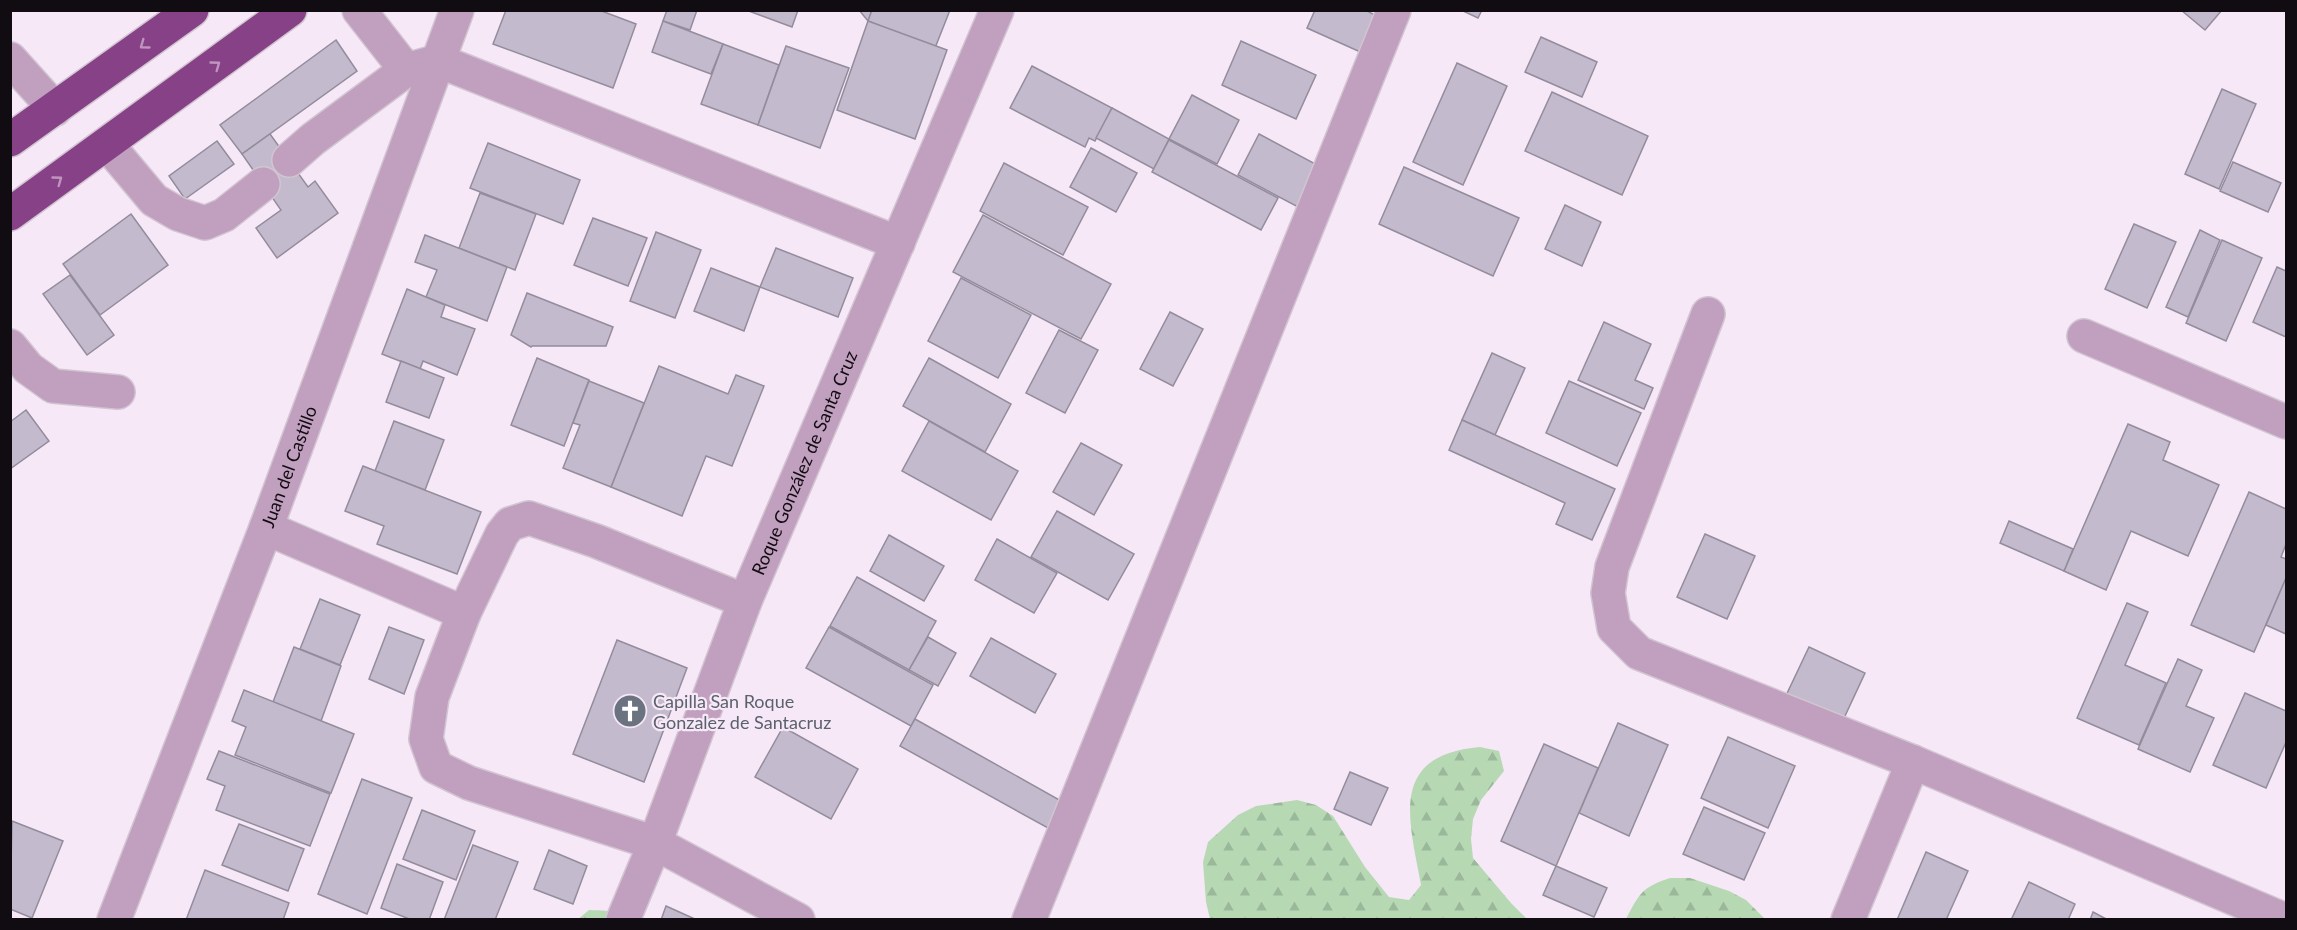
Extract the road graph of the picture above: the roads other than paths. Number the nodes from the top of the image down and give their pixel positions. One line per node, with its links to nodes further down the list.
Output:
1 (192, 10): 10 (highway, one-way to 10)
2 (290, 10): 12 (highway, one-way to 2)
3 (359, 10): 9 (street)
4 (997, 10): 16 (street, Roque González de Santa Cruz)
5 (1394, 10): 30 (street)
6 (456, 11): 8 (street, Juan del Castillo)
7 (10, 59): 10 (street)
8 (439, 61): 9 (street); 16 (street); 22 (street, Juan del Castillo)
9 (406, 70): 13 (street)
10 (55, 109): 11 (highway)
11 (10, 140)
12 (106, 144): 14 (street); 15 (highway, one-way to 12)
13 (289, 160)
14 (263, 184)
15 (10, 214)
16 (898, 243): 23 (street, Roque González de Santa Cruz)
17 (1708, 314): 25 (street)
18 (2084, 336): 21 (street)
19 (10, 346): 20 (street)
20 (118, 392)
21 (2286, 422)
22 (266, 528): 24 (street); 27 (street, Juan del Castillo)
23 (746, 601): 24 (street); 26 (street, Roque González de Santa Cruz)
24 (464, 613): 26 (street)
25 (1913, 762): 31 (street); 32 (street)
26 (655, 843): 28 (street, Roque González de Santa Cruz); 29 (street)
27 (114, 920)
28 (623, 920)
29 (798, 920)
30 (1029, 920)
31 (1848, 920)
32 (2285, 920)

